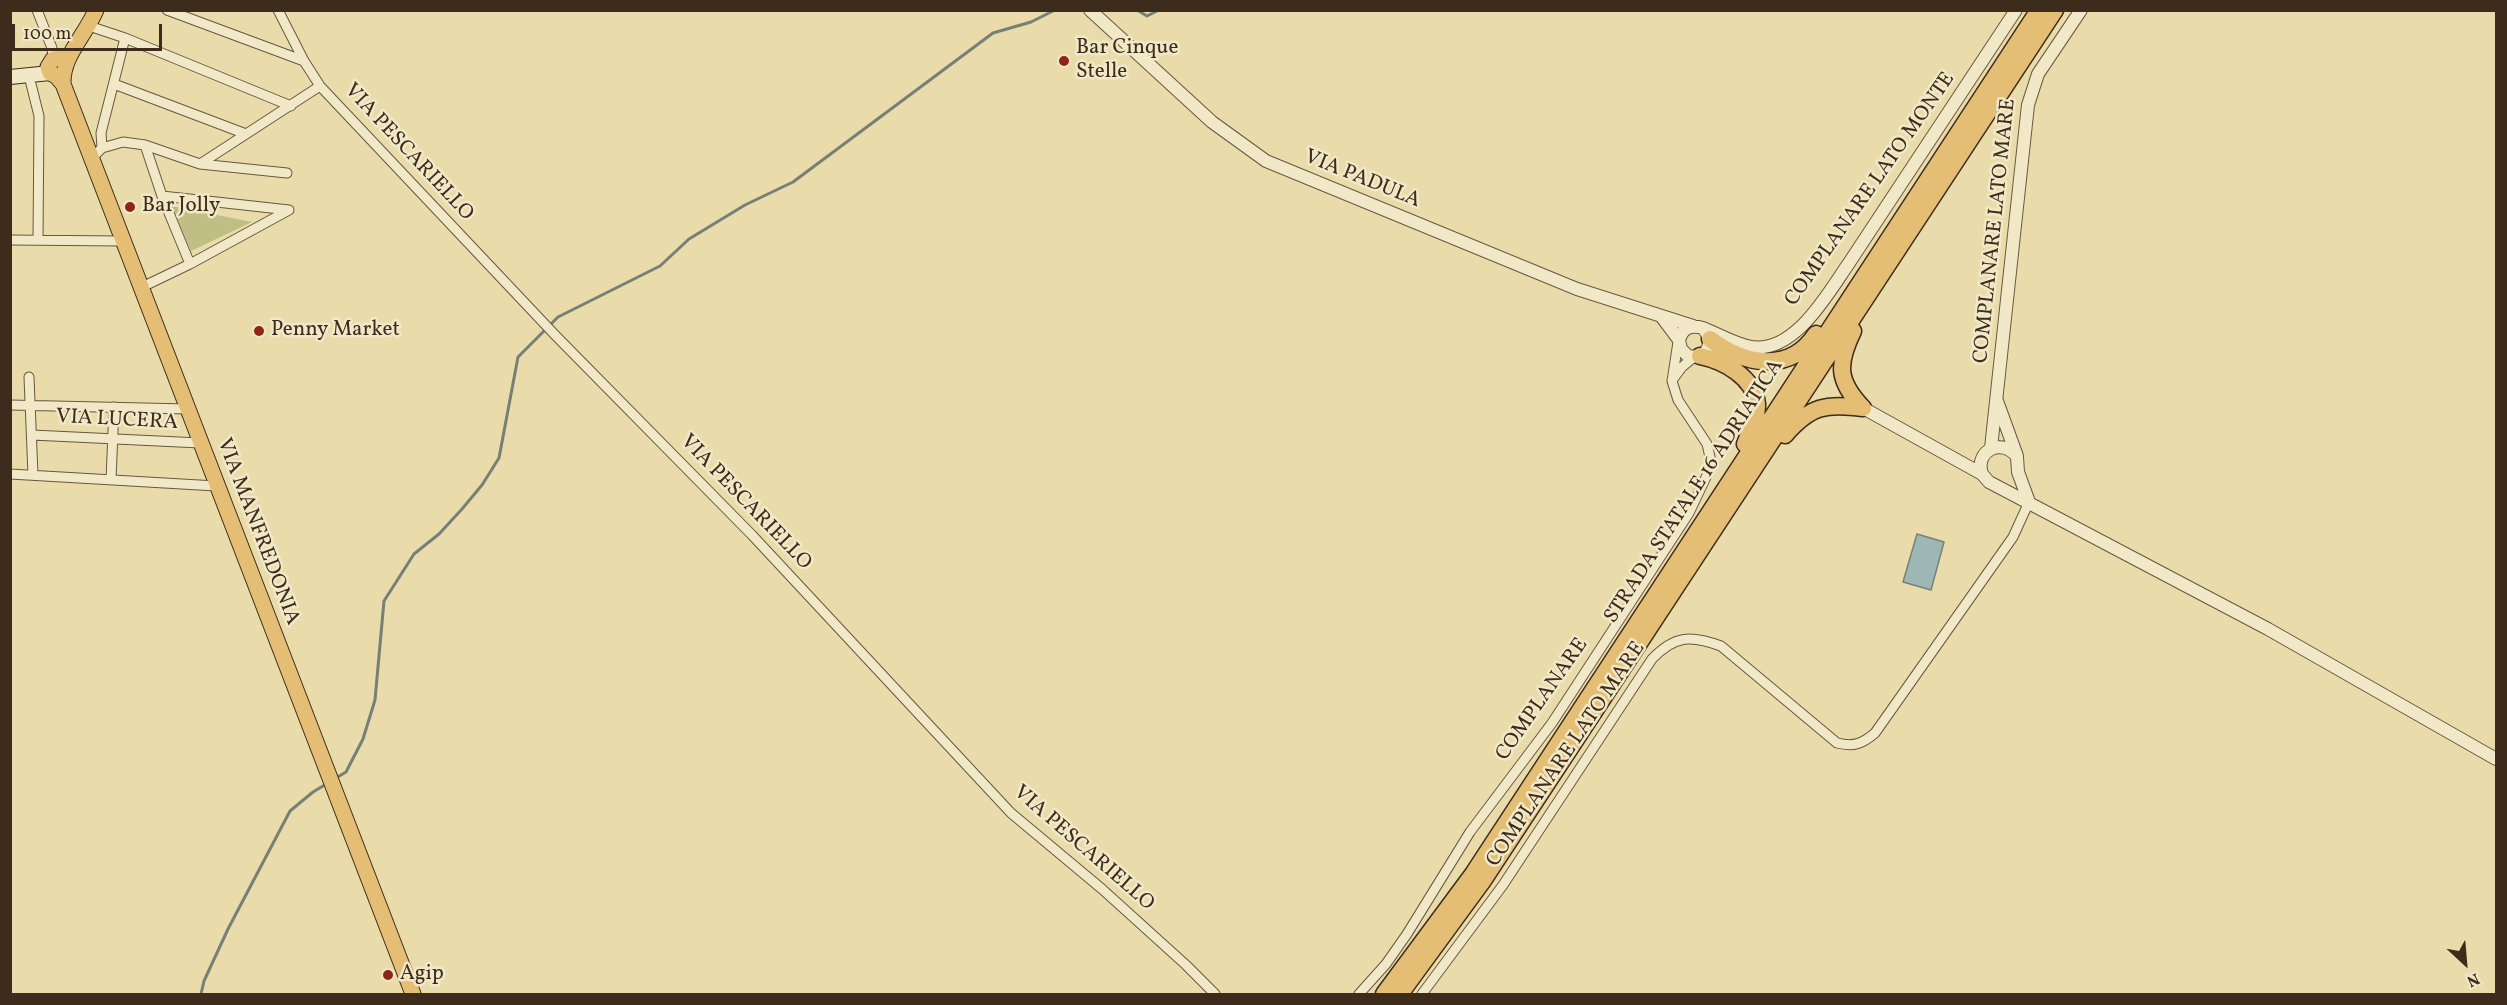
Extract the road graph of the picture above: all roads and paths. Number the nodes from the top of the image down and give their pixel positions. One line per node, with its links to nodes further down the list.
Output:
1 (37, 10): 13 (street)
2 (96, 10): 10 (main road)
3 (167, 10): 12 (street)
4 (278, 10): 12 (street, VIA PESCARIELLO)
5 (1090, 10): 30 (street, VIA PADULA)
6 (2016, 10): 31 (street, COMPLANARE LATO MONTE)
7 (2039, 10): 28 (highway, STRADA STATALE 16 ADRIATICA)
8 (2055, 10): 28 (highway, STRADA STATALE 16 ADRIATICA)
9 (2081, 10): 36 (street, COMPLANARE LATO MARE)
10 (89, 26): 11 (street); 13 (main road)
11 (125, 38): 15 (street); 17 (street)
12 (304, 61): 16 (street, VIA PESCARIELLO)
13 (54, 69): 14 (main road); 20 (main road, VIA MANFREDONIA); 25 (street)
14 (10, 76)
15 (114, 84): 18 (street); 20 (street)
16 (320, 86): 17 (street); 60 (street, VIA PESCARIELLO)
17 (291, 106): 18 (street)
18 (246, 134): 21 (street)
19 (145, 145): 20 (street); 21 (street); 23 (street)
20 (96, 154): 26 (main road, VIA MANFREDONIA)
21 (200, 164): 22 (street)
22 (287, 173)
23 (162, 196): 27 (street); 27 (street)
24 (10, 240): 25 (street)
25 (38, 240): 26 (street)
26 (122, 241): 29 (main road, VIA MANFREDONIA)
27 (190, 264): 29 (street)
28 (1873, 275): 31 (highway); 40 (highway); 53 (highway, STRADA STATALE 16 ADRIATICA)
29 (140, 288): 41 (main road, VIA MANFREDONIA)
30 (1661, 316): 31 (street, VIA PADULA); 32 (street)
31 (1702, 331): 32 (street); 33 (street)
32 (1679, 340): 33 (street); 35 (street)
33 (1697, 357): 35 (street); 53 (highway)
34 (29, 377): 38 (street)
35 (1672, 381): 61 (street, COMPLANARE)
36 (1996, 399): 45 (street, COMPLANARE LATO MARE); 46 (street, COMPLANARE LATO MARE)
37 (10, 405): 38 (street)
38 (30, 405): 39 (street); 42 (street)
39 (114, 407): 41 (street); 43 (street)
40 (1863, 408): 48 (street); 53 (highway)
41 (188, 409): 44 (main road, VIA MANFREDONIA)
42 (32, 435): 43 (street, VIA LUCERA); 52 (street)
43 (113, 439): 44 (street, VIA LUCERA); 54 (street)
44 (200, 442): 56 (main road, VIA MANFREDONIA)
45 (1991, 448): 46 (street); 47 (street)
46 (2017, 457): 49 (street)
47 (1982, 459): 48 (street); 51 (street)
48 (1959, 461): 51 (street)
49 (2018, 472): 55 (street); 57 (street)
50 (10, 474): 52 (street)
51 (1982, 474): 55 (street)
52 (33, 475): 54 (street)
53 (1738, 479): 62 (highway, STRADA STATALE 16 ADRIATICA); 63 (highway, STRADA STATALE 16 ADRIATICA)
54 (111, 480): 56 (street)
55 (1994, 484): 57 (street)
56 (216, 486): 59 (main road, VIA MANFREDONIA)
57 (2029, 502): 58 (street); 64 (street, COMPLANARE LATO MARE)
58 (2496, 759)
59 (413, 994)
60 (1215, 994)
61 (1359, 994)
62 (1384, 994)
63 (1400, 994)
64 (1422, 994)

